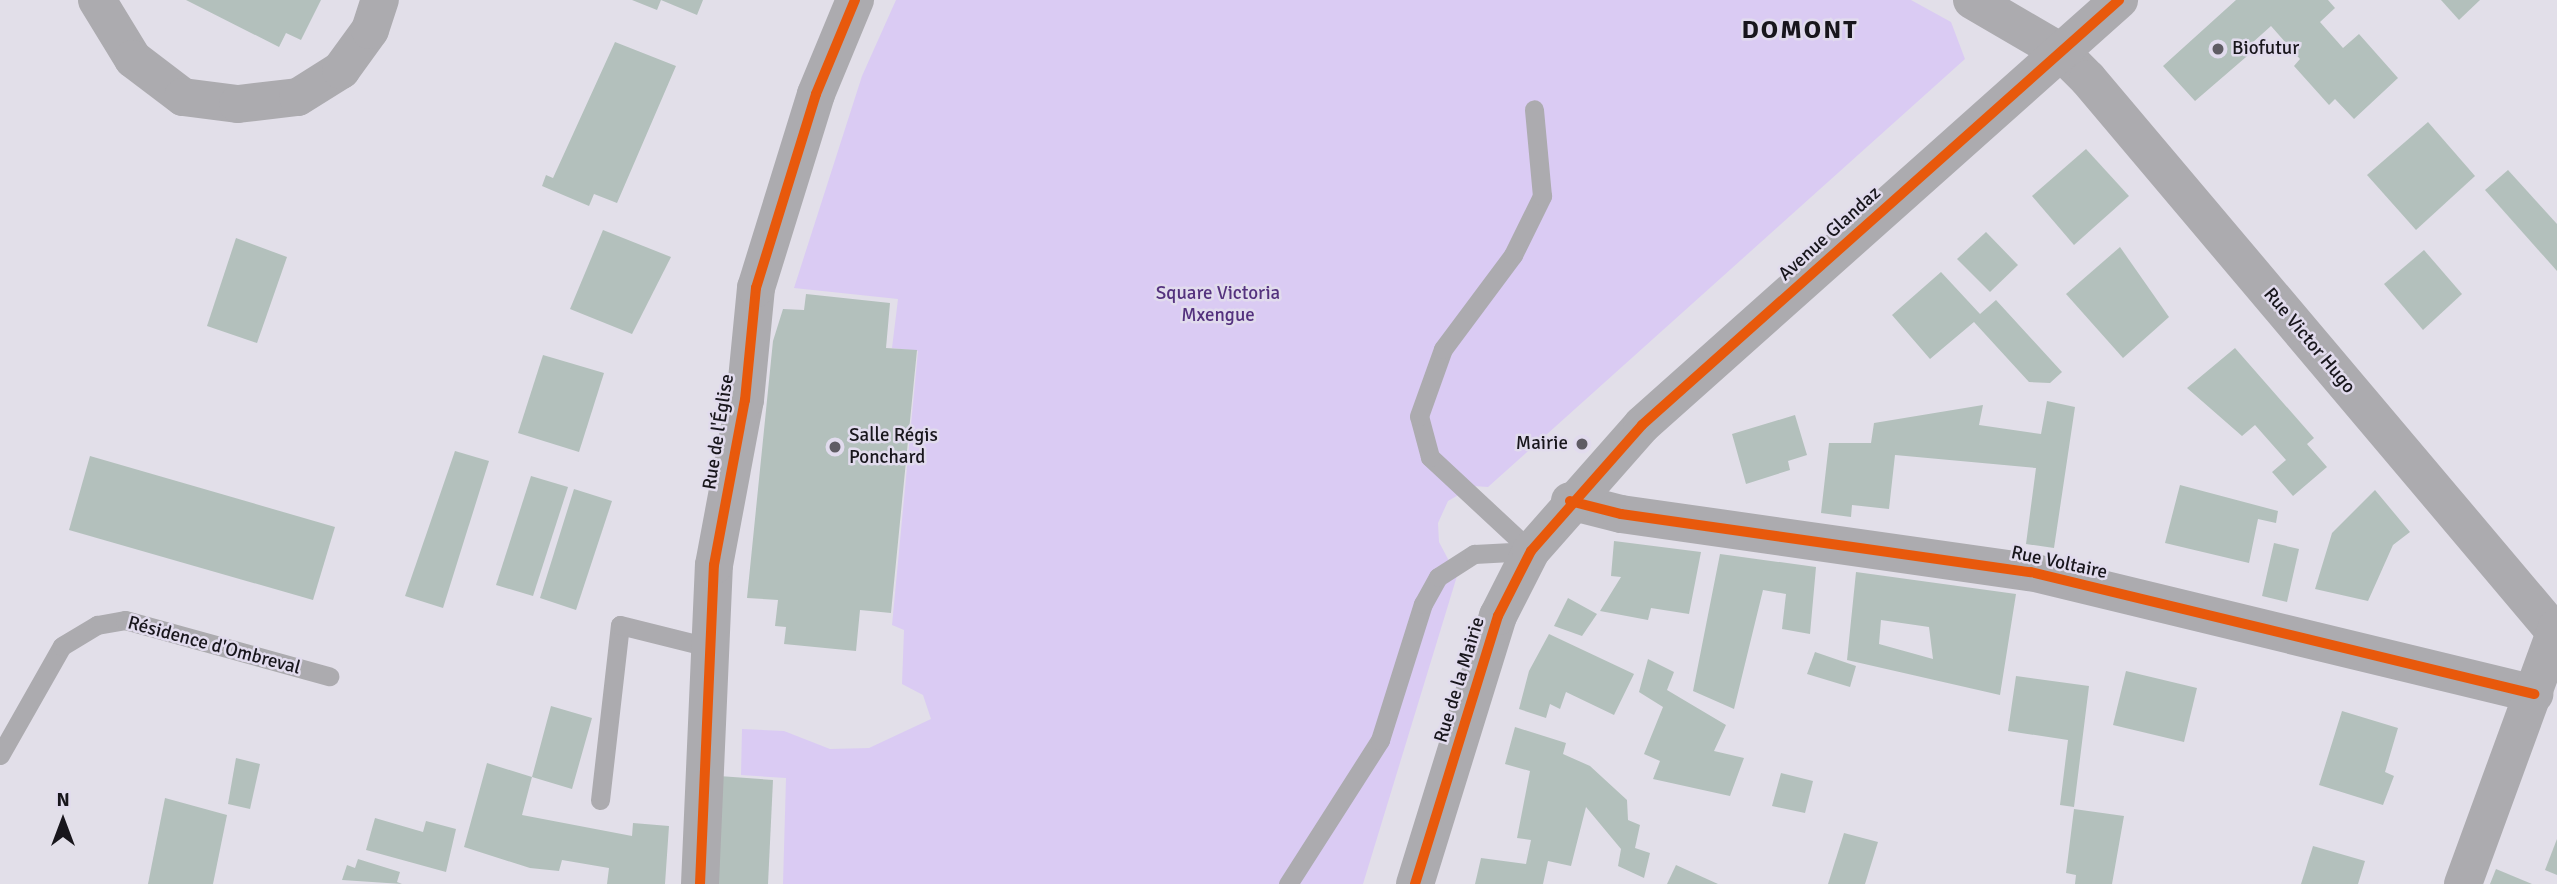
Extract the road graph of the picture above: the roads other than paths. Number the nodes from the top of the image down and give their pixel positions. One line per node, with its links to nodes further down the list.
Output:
1 (97, 0): 2 (street)
2 (380, 0)
3 (855, 0): 11 (street, Rue de l'Église)
4 (1972, 0): 6 (street, Rue Victor Hugo)
5 (2119, 0): 6 (street, Avenue Glandaz)
6 (2061, 52): 8 (street, Avenue Glandaz); 10 (street, Rue Victor Hugo)
7 (1534, 109): 9 (lane)
8 (1570, 501): 9 (street, Rue de la Mairie); 13 (street, Rue Voltaire)
9 (1531, 551): 17 (lane); 18 (street, Rue de la Mairie)
10 (2556, 629): 13 (street)
11 (708, 647): 15 (lane); 16 (street, Rue de l'Église)
12 (329, 676): 14 (lane, Résidence d'Ombreval)
13 (2534, 694): 19 (street)
14 (0, 755)
15 (600, 800)
16 (700, 884)
17 (1288, 884)
18 (1415, 884)
19 (2463, 884)

